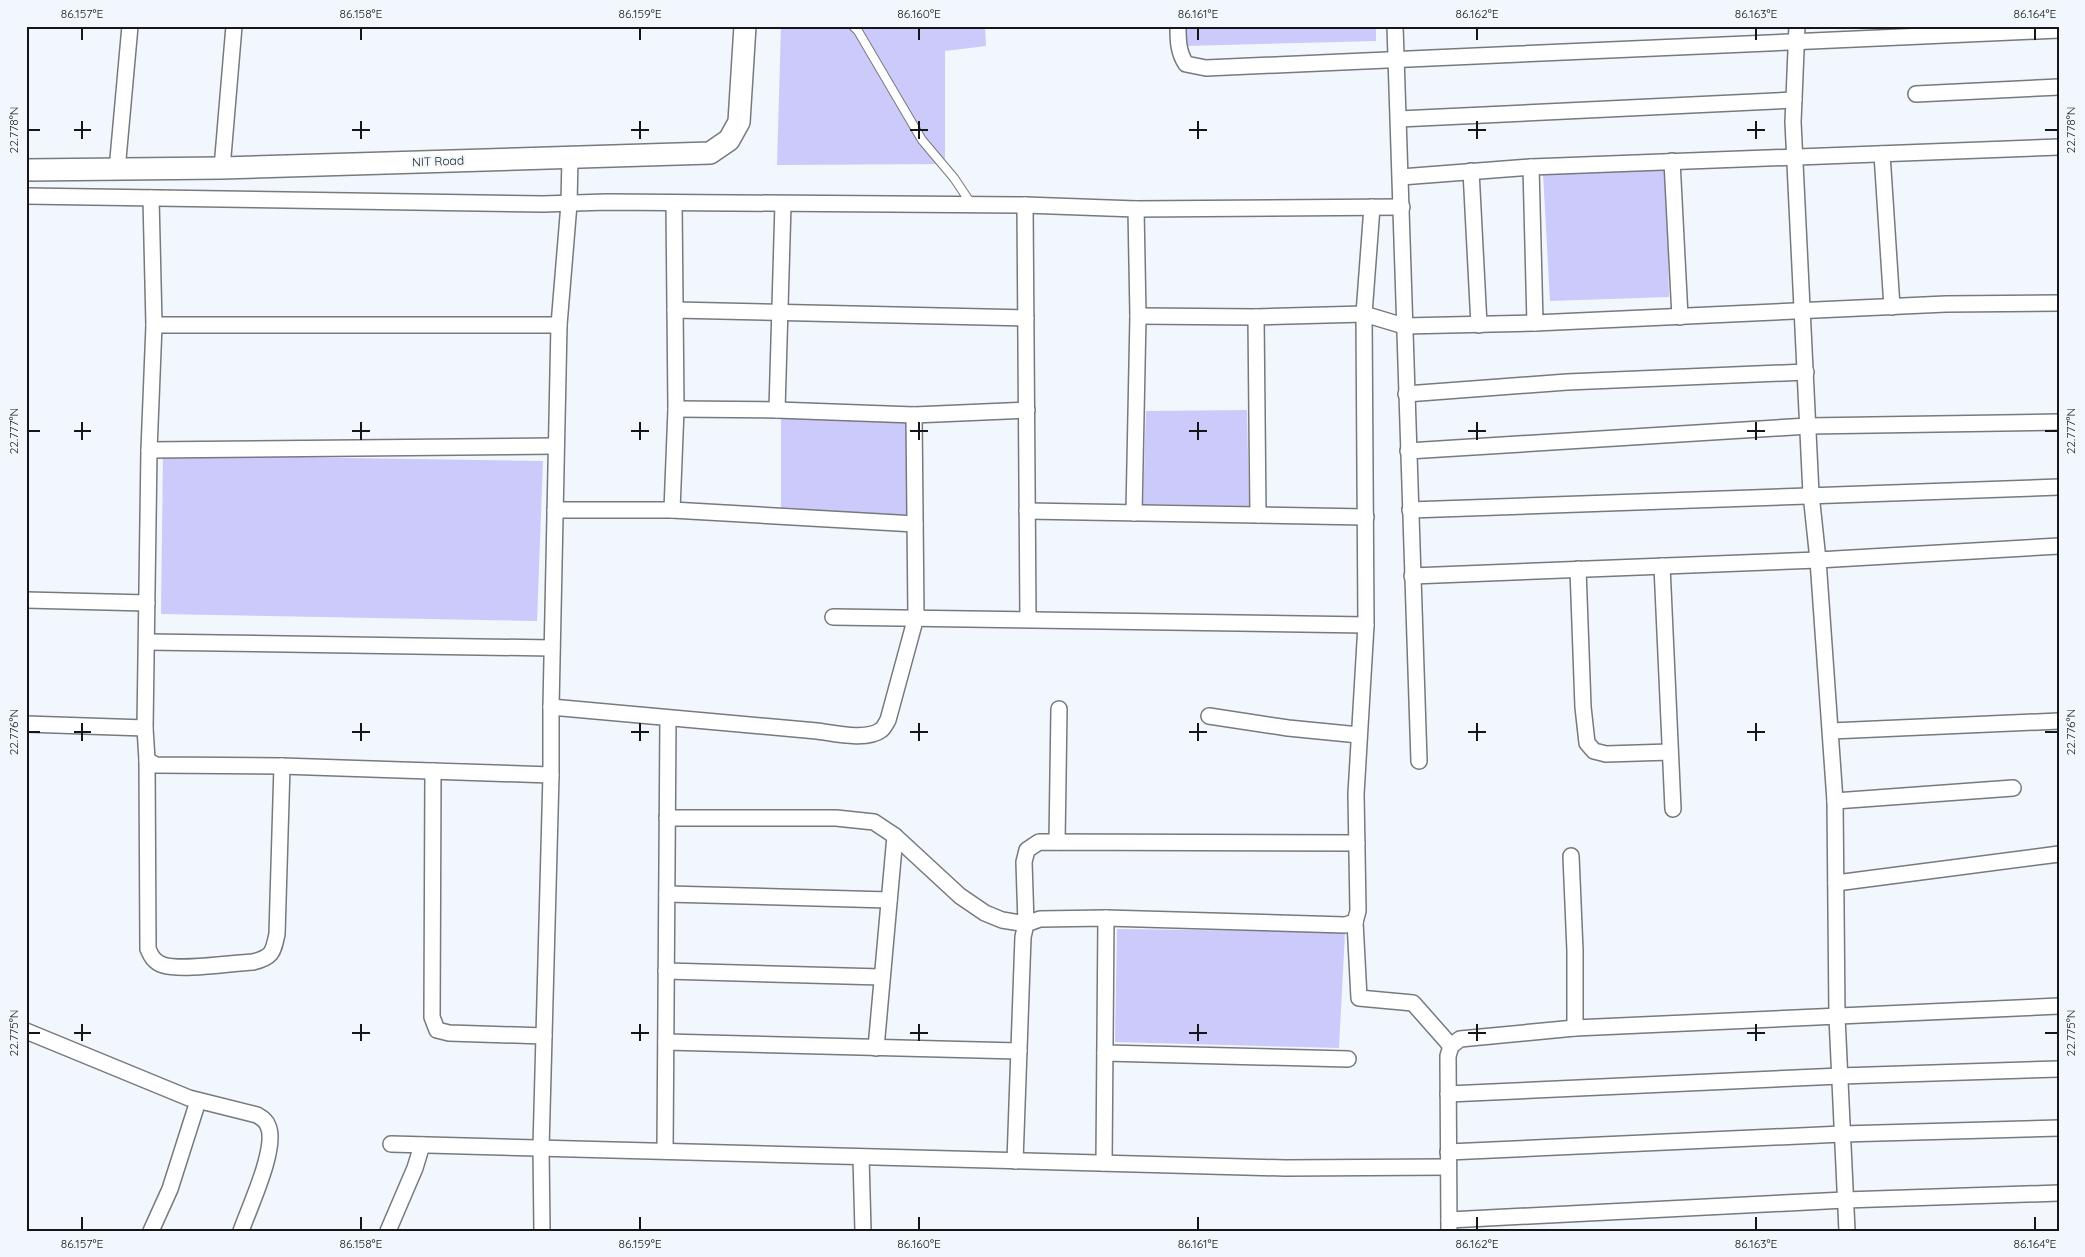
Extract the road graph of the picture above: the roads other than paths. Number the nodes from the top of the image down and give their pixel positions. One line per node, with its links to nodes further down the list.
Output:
1 (130, 26): 22 (street)
2 (234, 26): 20 (street)
3 (745, 26): 16 (main road, NIT Road)
4 (853, 26): 30 (lane)
5 (1178, 26): 9 (street)
6 (1395, 26): 9 (street)
7 (2059, 30): 8 (street)
8 (1797, 34): 9 (street); 12 (street)
9 (1397, 61): 13 (street)
10 (2059, 87): 11 (street)
11 (1916, 94)
12 (1794, 100): 13 (street); 17 (street)
13 (1399, 119): 24 (street)
14 (2059, 147): 15 (street)
15 (1882, 154): 17 (street); 36 (street)
16 (570, 157): 20 (main road, NIT Road); 28 (street)
17 (1795, 158): 18 (street); 38 (street)
18 (1672, 161): 19 (street); 43 (street)
19 (1531, 167): 23 (street); 45 (street)
20 (222, 168): 22 (main road, NIT Road)
21 (26, 170): 22 (main road, NIT Road)
22 (117, 170)
23 (1471, 172): 24 (street); 47 (street)
24 (1401, 177): 33 (street)
25 (26, 196): 26 (street)
26 (151, 198): 28 (street); 48 (street)
27 (674, 203): 28 (street); 29 (street); 37 (street)
28 (569, 204): 46 (street)
29 (783, 204): 30 (street); 39 (street)
30 (972, 204): 31 (street)
31 (1025, 205): 34 (street); 44 (street)
32 (1372, 207): 33 (street); 34 (street); 40 (street)
33 (1402, 207): 49 (street)
34 (1136, 209): 41 (street)
35 (2059, 303): 36 (street)
36 (1892, 307): 38 (street)
37 (675, 310): 39 (street); 52 (street)
38 (1803, 312): 43 (street); 50 (street)
39 (780, 313): 44 (street); 53 (street)
40 (1364, 314): 42 (street); 49 (street); 69 (street)
41 (1138, 316): 42 (street); 67 (street)
42 (1256, 317): 68 (street)
43 (1680, 317): 45 (street)
44 (1026, 318): 54 (street)
45 (1535, 323): 47 (street)
46 (559, 324): 48 (street); 58 (street)
47 (1479, 324): 49 (street)
48 (154, 326): 59 (street)
49 (1404, 326): 51 (street)
50 (1806, 372): 51 (street); 57 (street)
51 (1406, 394): 60 (street)
52 (676, 409): 53 (street); 64 (street)
53 (777, 410): 55 (street)
54 (1027, 410): 55 (street); 66 (street)
55 (914, 415): 70 (street)
56 (2059, 422): 57 (street)
57 (1808, 426): 60 (street); 62 (street)
58 (556, 446): 59 (street); 63 (street)
59 (149, 450): 77 (street)
60 (1408, 451): 65 (street)
61 (2059, 487): 62 (street)
62 (1812, 494): 65 (street); 72 (street)
63 (555, 510): 64 (street); 83 (street)
64 (672, 510): 70 (street)
65 (1410, 510): 75 (street)
66 (1027, 511): 67 (street); 80 (street)
67 (1134, 513): 68 (street)
68 (1258, 515): 69 (street)
69 (1366, 517): 81 (street)
70 (915, 524): 79 (street)
71 (2059, 546): 72 (street)
72 (1818, 560): 73 (street); 91 (street)
73 (1662, 566): 74 (street); 93 (street)
74 (1578, 569): 75 (street); 93 (street)
75 (1412, 576): 95 (street)
76 (26, 600): 77 (street)
77 (147, 603): 82 (street)
78 (833, 617): 79 (street)
79 (916, 617): 80 (street); 87 (street)
80 (1028, 619): 81 (street)
81 (1366, 625): 92 (street)
82 (147, 642): 83 (street); 90 (street)
83 (552, 648): 84 (street)
84 (551, 708): 87 (street); 98 (street)
85 (1059, 709): 104 (street)
86 (1209, 716): 92 (street)
87 (668, 718): 102 (street)
88 (2059, 721): 91 (street)
89 (26, 724): 90 (street)
90 (145, 728): 94 (street)
91 (1831, 731): 100 (street)
92 (1359, 742): 105 (street)
93 (1670, 752): 101 (street)
94 (147, 760): 96 (street); 96 (street)
95 (1419, 761)
96 (282, 766): 97 (street)
97 (433, 771): 98 (street); 120 (street)
98 (552, 775): 120 (street)
99 (2013, 788): 100 (street)
100 (1835, 801): 108 (street)
101 (1673, 808)
102 (667, 818): 103 (street); 109 (street)
103 (895, 836): 110 (street); 113 (street)
104 (1057, 842): 105 (street); 113 (street)
105 (1357, 842): 112 (street)
106 (2059, 854): 108 (street)
107 (1571, 856): 118 (street)
108 (1836, 875): 117 (street)
109 (667, 894): 110 (street); 114 (street)
110 (889, 900): 115 (street)
111 (1106, 918): 112 (street); 113 (street); 125 (street)
112 (1355, 922): 122 (street)
113 (1026, 924): 124 (street)
114 (666, 971): 115 (street); 121 (street)
115 (882, 977): 123 (street)
116 (2059, 1006): 117 (street)
117 (1837, 1017): 118 (street); 128 (street)
118 (1575, 1028): 122 (street)
119 (26, 1031): 130 (street)
120 (544, 1036): 135 (street)
121 (666, 1042): 123 (street); 136 (street)
122 (1451, 1046): 129 (street)
123 (876, 1048): 124 (street)
124 (1019, 1051): 139 (street)
125 (1105, 1053): 126 (street); 140 (street)
126 (1348, 1059)
127 (2059, 1069): 128 (street)
128 (1840, 1076): 129 (street); 132 (street)
129 (1448, 1094): 138 (street)
130 (198, 1101): 144 (street); 145 (street)
131 (2059, 1128): 132 (street)
132 (1842, 1134): 138 (street); 142 (street)
133 (391, 1144): 134 (street)
134 (422, 1145): 135 (street); 146 (street)
135 (541, 1148): 136 (street); 147 (street)
136 (665, 1152): 137 (street)
137 (861, 1157): 139 (street); 148 (street)
138 (1448, 1160): 140 (street); 143 (street)
139 (1015, 1161): 140 (street)
140 (1104, 1163)
141 (2059, 1193): 142 (street)
142 (1846, 1200): 143 (street); 149 (street)
143 (1449, 1225)
144 (151, 1231)
145 (241, 1231)
146 (388, 1231)
147 (542, 1231)
148 (863, 1231)
149 (1847, 1231)

